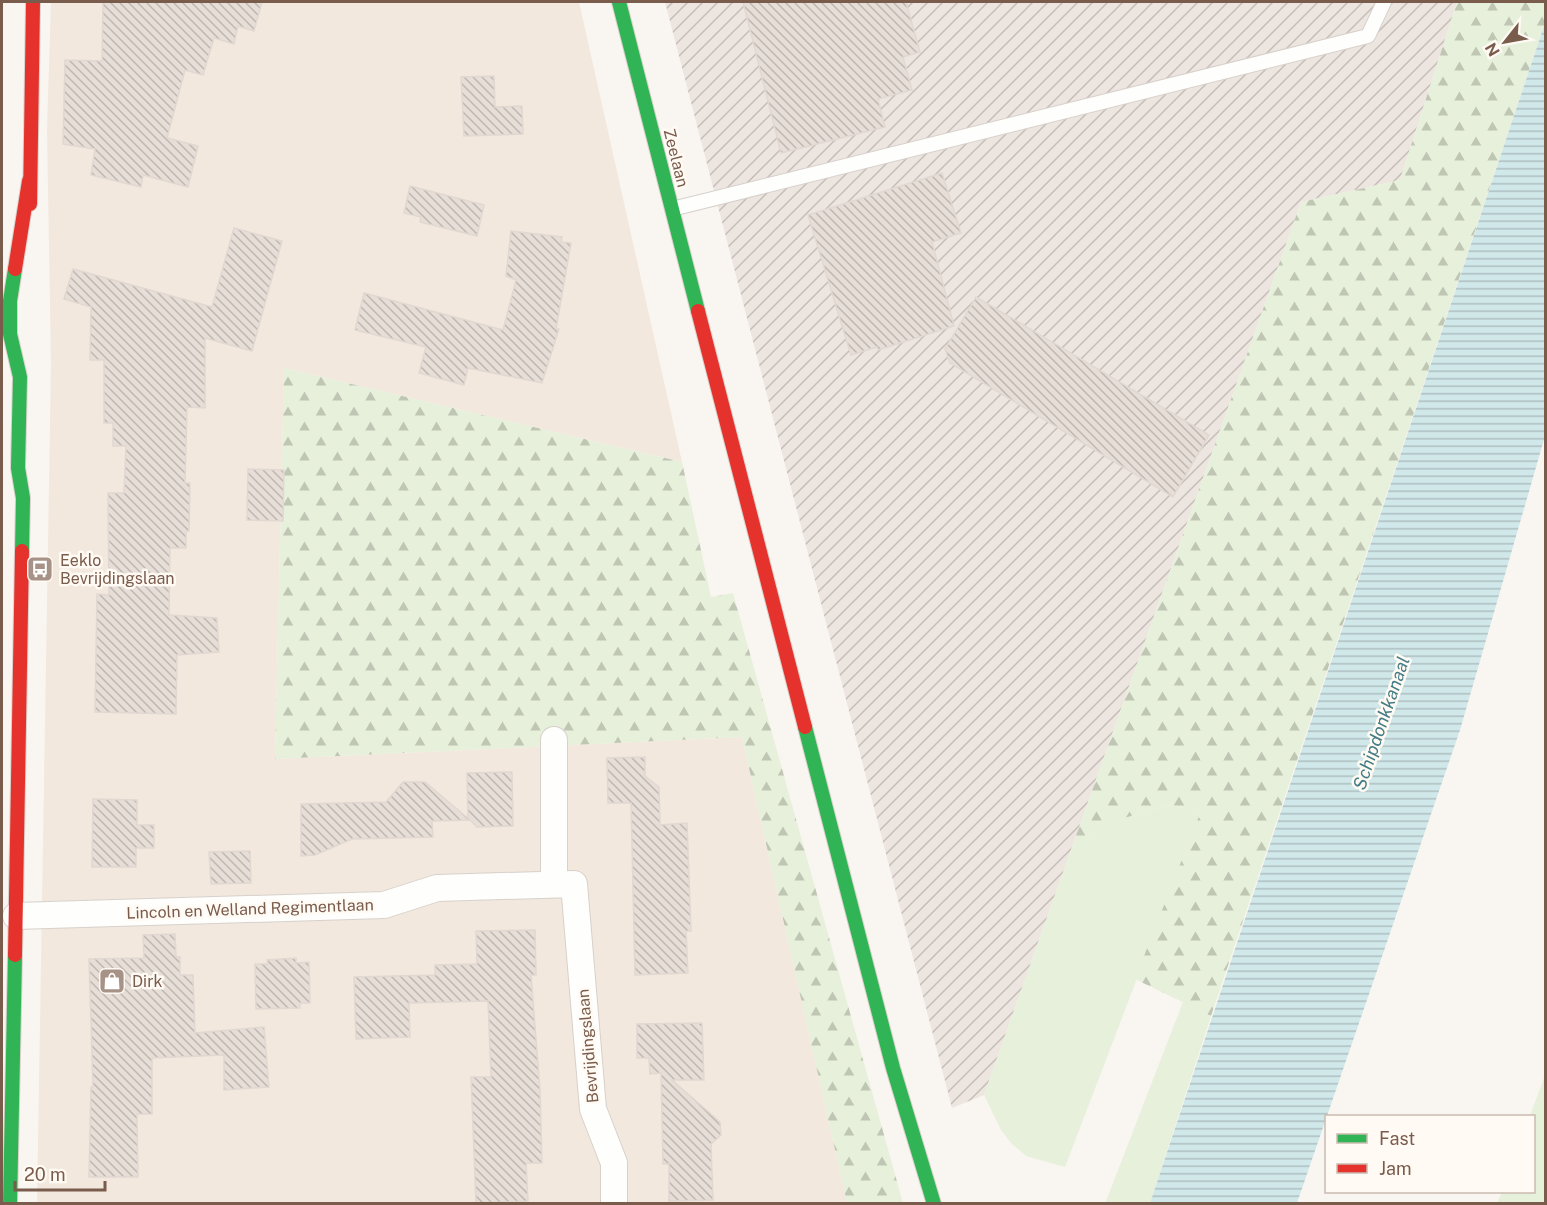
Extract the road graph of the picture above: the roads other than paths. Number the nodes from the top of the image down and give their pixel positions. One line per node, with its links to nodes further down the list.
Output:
1 (33, 2): 4 (main road)
2 (619, 2): 5 (main road, Zeelaan)
3 (1384, 2): 5 (lane)
4 (29, 181): 6 (main road); 8 (main road)
5 (672, 209): 16 (main road, Zeelaan)
6 (31, 258)
7 (33, 472): 8 (main road)
8 (22, 498): 11 (main road)
9 (554, 740): 10 (street)
10 (564, 884): 13 (street, Lincoln en Welland Regimentlaan); 15 (street, Bevrijdingslaan)
11 (16, 890): 12 (lane); 13 (main road)
12 (2, 892)
13 (16, 916): 14 (main road)
14 (10, 1203)
15 (614, 1203)
16 (934, 1203)

